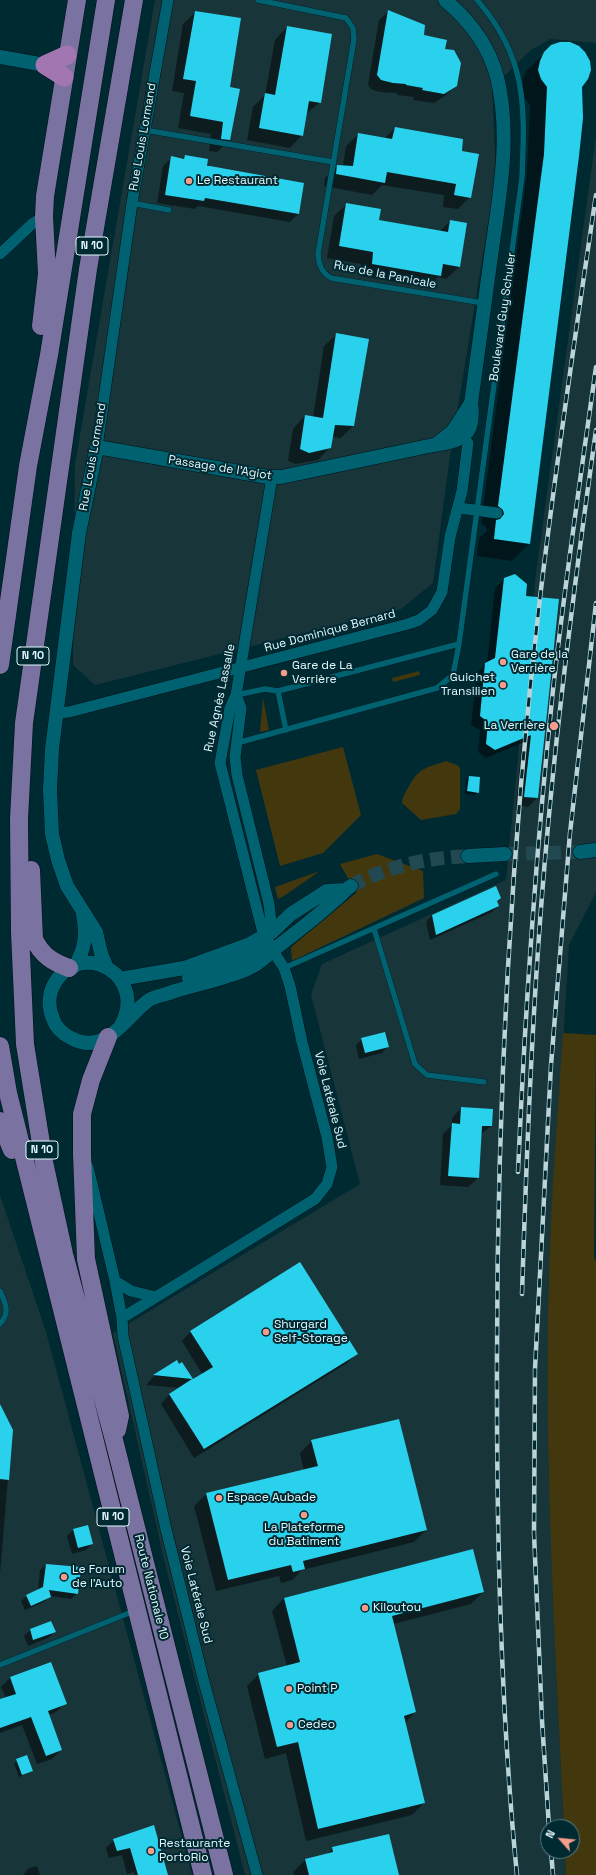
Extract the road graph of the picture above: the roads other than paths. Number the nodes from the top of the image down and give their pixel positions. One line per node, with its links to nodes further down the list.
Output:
1 (77, 0): 8 (main road)
2 (106, 0): 19 (main road, N 10)
3 (134, 0): 36 (main road, N 10)
4 (168, 0): 12 (street, Rue Louis Lormand)
5 (258, 0): 13 (lane, Rue de la Panicale)
6 (445, 0): 18 (street, Boulevard Guy Schuler)
7 (478, 0): 26 (lane, Boulevard Guy Schuler)
8 (68, 55): 10 (highway); 11 (main road)
9 (0, 57): 10 (street)
10 (45, 65): 11 (highway)
11 (64, 77): 16 (main road)
12 (145, 130): 13 (lane); 14 (street, Rue Louis Lormand)
13 (333, 162): 18 (lane, Rue de la Panicale)
14 (132, 203): 15 (lane); 23 (street, Rue Louis Lormand)
15 (169, 210)
16 (44, 217): 17 (street); 19 (main road)
17 (0, 254)
18 (484, 304): 20 (street, Boulevard Guy Schuler)
19 (49, 355): 29 (main road, N 10)
20 (471, 403): 21 (street, Boulevard Guy Schuler); 22 (street, Boulevard Guy Schuler)
21 (463, 437): 22 (street); 25 (street, Rue Dominique Bernard)
22 (437, 444): 24 (street, Passage de l'Agiot)
23 (96, 447): 24 (street, Passage de l'Agiot); 33 (street, Rue Louis Lormand)
24 (272, 477): 30 (street, Rue Agnès Lassalle)
25 (459, 508): 26 (street); 30 (street, Rue Dominique Bernard)
26 (476, 511): 27 (street); 28 (lane, Boulevard Guy Schuler)
27 (497, 513)
28 (458, 644): 31 (lane); 34 (lane, Boulevard Guy Schuler)
29 (0, 665)
30 (241, 668): 32 (street, Rue Agnès Lassalle); 33 (street, Rue Dominique Bernard)
31 (278, 691): 32 (lane); 34 (lane)
32 (236, 695): 35 (street); 45 (street, Rue Agnès Lassalle)
33 (56, 713): 43 (street, Rue Louis Lormand)
34 (286, 730): 35 (lane, Boulevard Guy Schuler)
35 (236, 744): 45 (street, Rue Agnès Lassalle)
36 (19, 819): 46 (main road); 62 (main road, Route Nationale 10 / N 10)
37 (596, 850): 39 (street)
38 (505, 854): 40 (street)
39 (596, 854)
40 (468, 856)
41 (496, 874): 44 (lane)
42 (348, 888): 45 (street)
43 (82, 911): 46 (street, Rue Louis Lormand); 47 (street, Rue Louis Lormand)
44 (374, 929): 48 (lane); 53 (lane)
45 (269, 940): 48 (street, Voie Latérale Sud); 49 (street); 50 (street); 50 (street)
46 (72, 967): 47 (street); 51 (street)
47 (107, 968): 49 (street)
48 (284, 968): 59 (street, Voie Latérale Sud)
49 (120, 979): 51 (street)
50 (150, 1000): 51 (street)
51 (114, 1032): 55 (main road)
52 (0, 1046): 56 (main road, N 10)
53 (484, 1082)
54 (0, 1121): 56 (main road)
55 (82, 1154): 57 (street, Voie Latérale Sud); 62 (main road)
56 (24, 1158): 63 (main road, N 10)
57 (115, 1281): 59 (street); 60 (street, Voie Latérale Sud)
58 (0, 1291): 61 (lane)
59 (156, 1297): 60 (street, Voie Latérale Sud)
60 (122, 1318): 67 (street, Voie Latérale Sud)
61 (0, 1324)
62 (114, 1440): 66 (main road, Route Nationale 10 / N 10)
63 (136, 1610): 64 (lane); 65 (main road, N 10)
64 (0, 1664)
65 (203, 1875)
66 (224, 1875)
67 (257, 1875)

